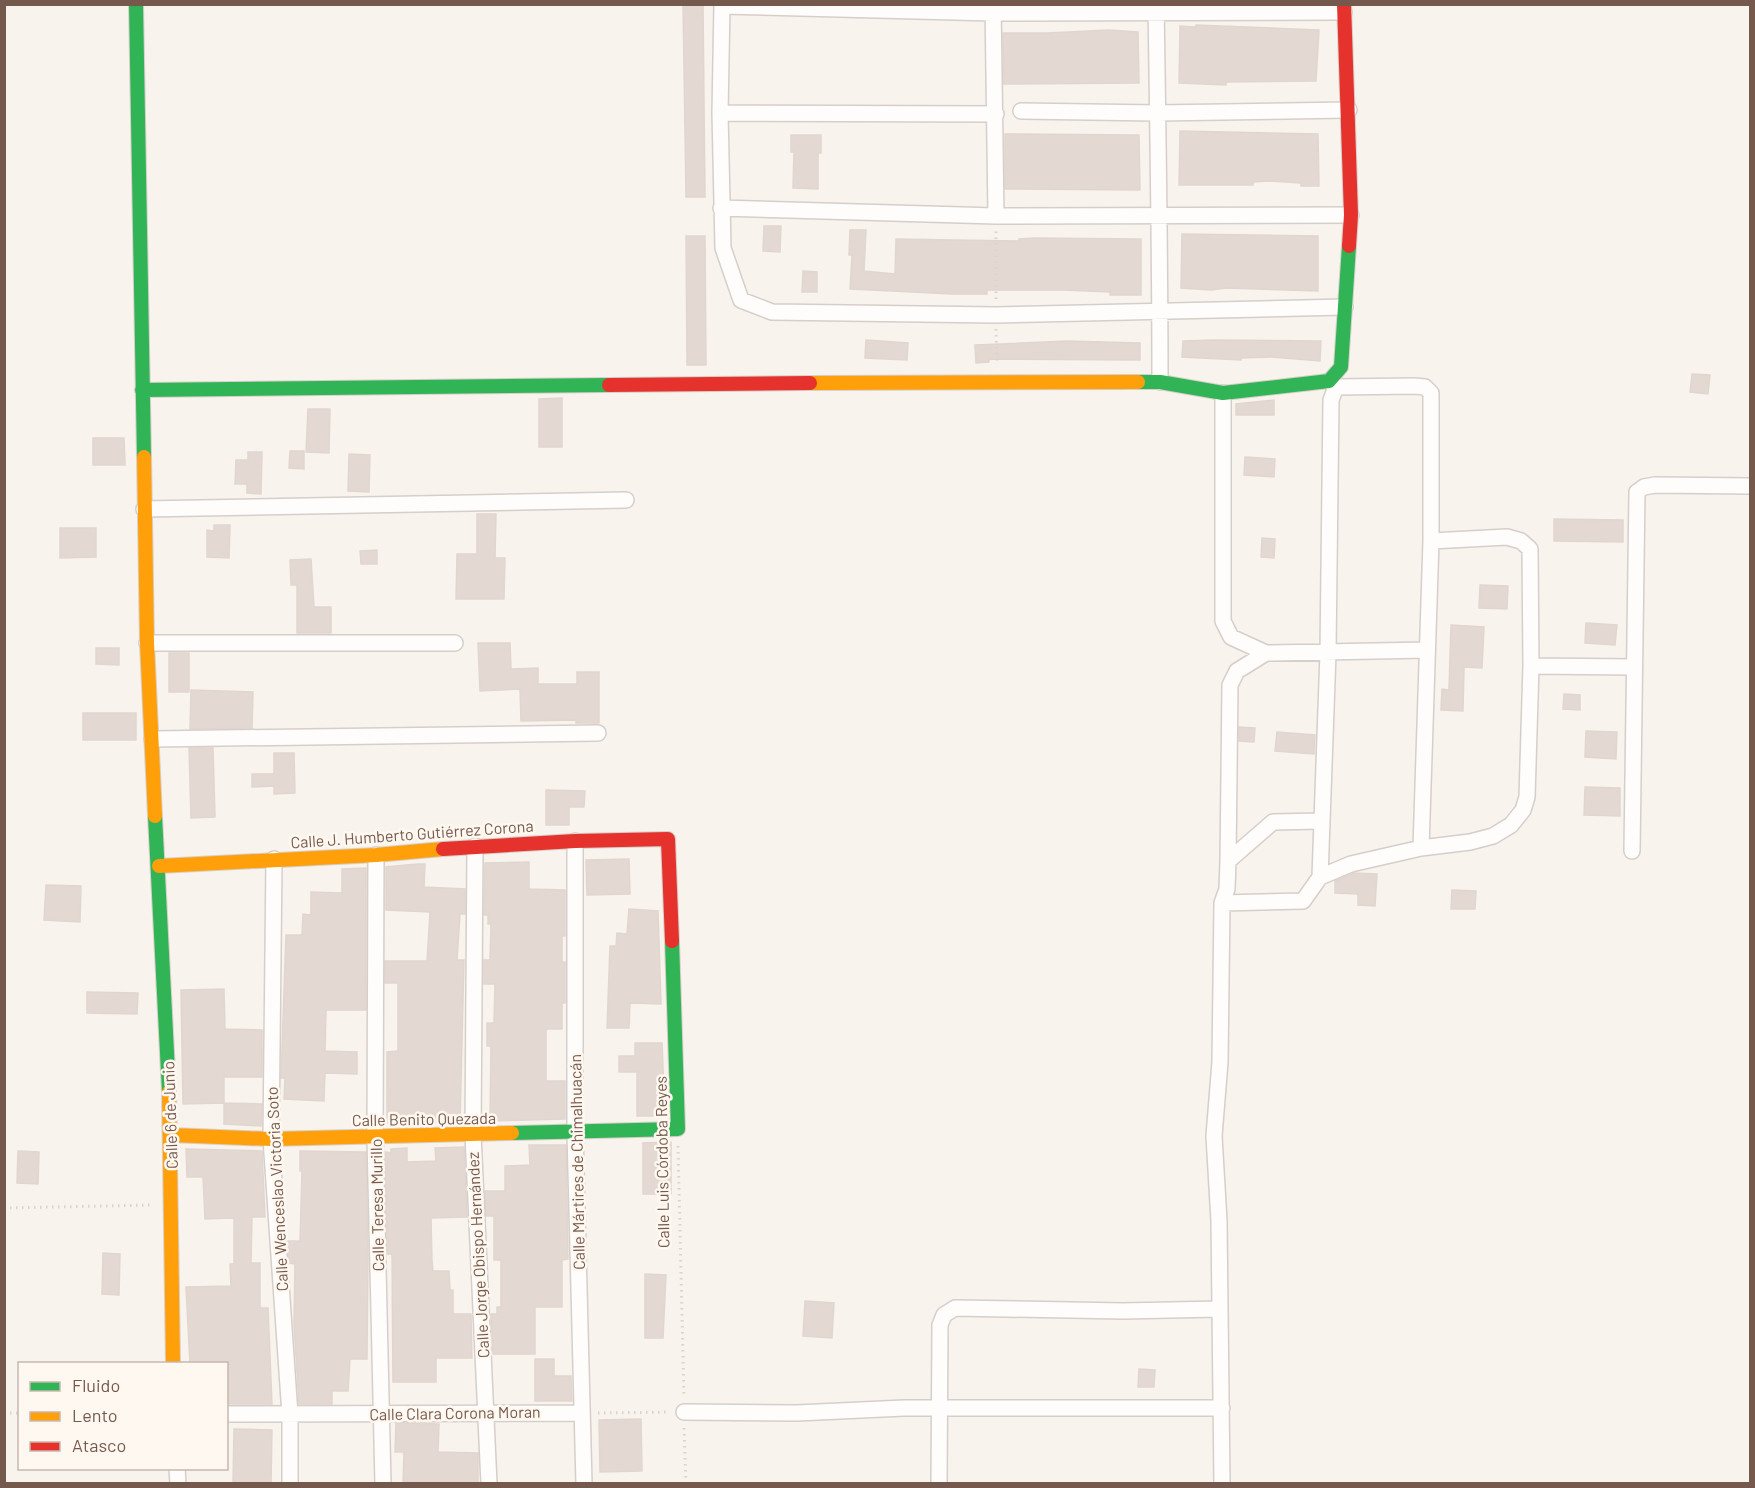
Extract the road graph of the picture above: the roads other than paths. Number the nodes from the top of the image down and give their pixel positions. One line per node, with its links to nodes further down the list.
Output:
1 (136, 4): 19 (street, Calle 6 de Junio)
2 (722, 5): 4 (street); 8 (street)
3 (1344, 8): 5 (street); 6 (street)
4 (993, 9): 5 (street); 10 (street)
5 (1156, 9): 9 (street)
6 (1349, 110): 9 (street); 13 (street)
7 (1021, 111): 9 (street)
8 (720, 113): 10 (street); 11 (street)
9 (1157, 113): 12 (street)
10 (996, 114): 14 (street)
11 (721, 208): 14 (street); 16 (street)
12 (1160, 214): 13 (street); 14 (street); 16 (street)
13 (1351, 215): 15 (street)
14 (996, 216)
15 (1345, 307): 16 (street); 18 (street)
16 (1160, 311): 17 (street)
17 (1160, 382): 19 (street); 20 (street)
18 (1333, 384): 20 (street); 24 (street); 29 (street)
19 (142, 390): 23 (street, Calle 6 de Junio)
20 (1223, 393): 28 (street)
21 (1750, 486): 31 (street)
22 (626, 500): 23 (street)
23 (144, 509): 25 (street, Calle 6 de Junio)
24 (1431, 541): 27 (street); 30 (street)
25 (147, 643): 26 (street); 33 (street, Calle 6 de Junio)
26 (455, 643)
27 (1427, 650): 29 (street); 38 (street)
28 (1266, 653): 29 (street); 42 (street)
29 (1328, 653): 34 (street)
30 (1531, 666): 31 (street); 38 (street)
31 (1634, 667): 39 (street)
32 (598, 733): 33 (street)
33 (152, 740): 43 (street, Calle 6 de Junio)
34 (1321, 821): 42 (street); 44 (street)
35 (668, 839): 36 (street, Calle J. Humberto Gutiérrez Corona); 46 (street, Calle Luis Córdoba Reyes)
36 (575, 841): 37 (street, Calle J. Humberto Gutiérrez Corona); 47 (street, Calle Mártires de Chimalhuacán)
37 (474, 846): 40 (street, Calle J. Humberto Gutiérrez Corona); 49 (street, Calle Jorge Obispo Hernández)
38 (1420, 848): 44 (street)
39 (1632, 852)
40 (376, 855): 41 (street, Calle J. Humberto Gutiérrez Corona); 50 (street, Calle Teresa Murillo)
41 (274, 859): 43 (street, Calle J. Humberto Gutiérrez Corona); 51 (street, Calle Wenceslao Victoria Soto)
42 (1228, 861): 45 (street)
43 (159, 866): 48 (street, Calle 6 de Junio)
44 (1320, 877): 45 (street)
45 (1222, 903): 52 (street)
46 (678, 1129): 47 (street, Calle Benito Quezada)
47 (575, 1132): 49 (street, Calle Benito Quezada); 58 (street, Calle Mártires de Chimalhuacán)
48 (171, 1135): 51 (street, Calle Benito Quezada); 53 (street, Calle 6 de Junio)
49 (472, 1135): 50 (street, Calle Benito Quezada); 56 (street, Calle Jorge Obispo Hernández)
50 (375, 1138): 51 (street, Calle Benito Quezada); 60 (street, Calle Teresa Murillo)
51 (271, 1139): 61 (street, Calle Wenceslao Victoria Soto)
52 (1219, 1310): 54 (street); 55 (street)
53 (173, 1362)
54 (1222, 1408): 55 (street); 67 (street)
55 (938, 1409): 57 (street); 66 (street)
56 (486, 1412): 58 (street, Calle Clara Corona Moran); 60 (street, Calle Clara Corona Moran); 64 (street, Calle Jorge Obispo Hernández)
57 (684, 1412)
58 (581, 1413): 65 (street, Calle Mártires de Chimalhuacán)
59 (228, 1414): 61 (street, Calle Clara Corona Moran)
60 (381, 1414): 61 (street, Calle Clara Corona Moran); 63 (street, Calle Teresa Murillo)
61 (290, 1415): 62 (street, Calle Wenceslao Victoria Soto)
62 (290, 1484)
63 (383, 1484)
64 (489, 1484)
65 (584, 1484)
66 (939, 1484)
67 (1222, 1484)

